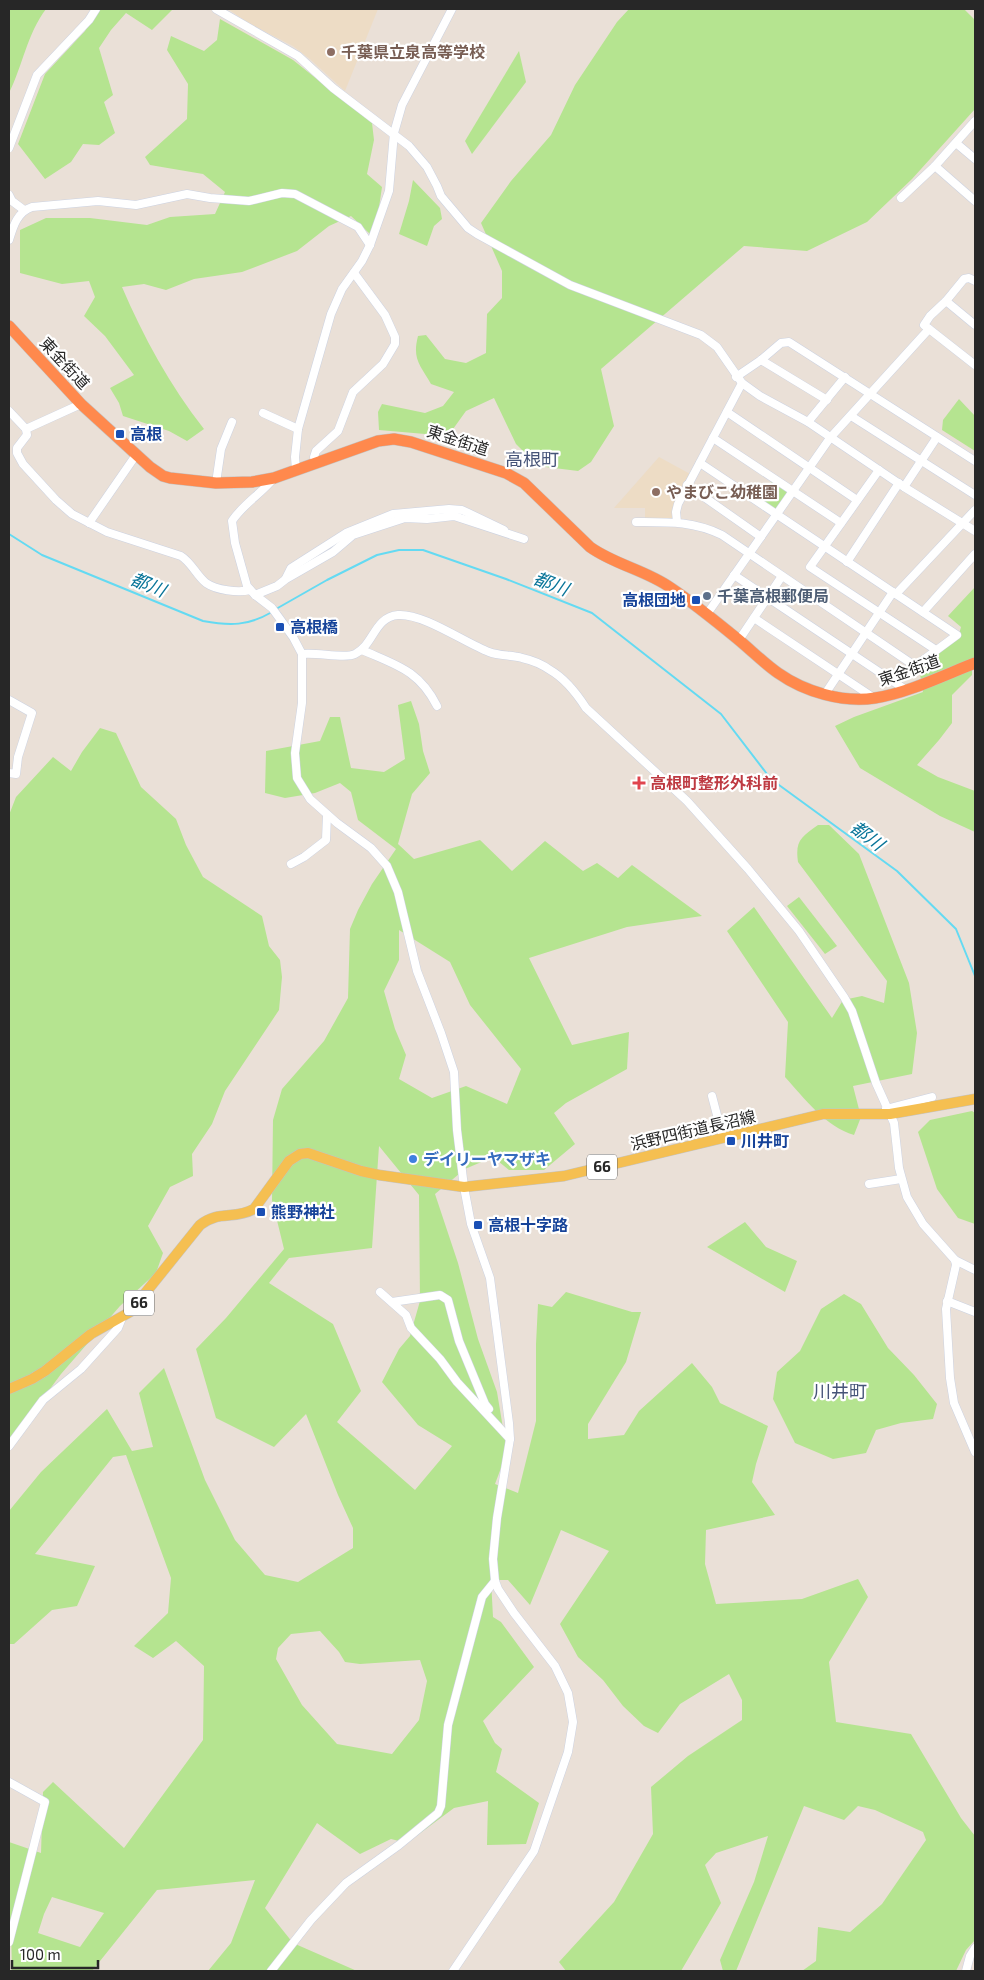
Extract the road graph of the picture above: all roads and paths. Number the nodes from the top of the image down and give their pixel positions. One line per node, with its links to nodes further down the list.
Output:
1 (96, 9): 7 (street)
2 (216, 9): 5 (street)
3 (452, 9): 5 (street)
4 (975, 121): 6 (street)
5 (394, 133): 15 (street); 25 (street)
6 (956, 143): 8 (street); 9 (street)
7 (9, 148)
8 (975, 159)
9 (935, 166): 11 (street); 12 (street)
10 (9, 195): 13 (street)
11 (901, 198)
12 (975, 201)
13 (24, 210): 14 (street); 15 (street)
14 (9, 240)
15 (370, 245): 16 (street)
16 (354, 272): 36 (street); 43 (street)
17 (975, 280): 18 (street)
18 (946, 301): 19 (street); 21 (street)
19 (975, 324)
20 (9, 326): 28 (highway, 東金街道)
21 (929, 329): 23 (street); 26 (street)
22 (761, 360): 24 (street); 25 (street); 27 (street)
23 (975, 365)
24 (845, 377): 26 (street); 27 (street)
25 (739, 380): 30 (street); 34 (street)
26 (870, 394): 32 (street); 37 (street)
27 (827, 400): 34 (street)
28 (81, 404): 35 (street); 40 (highway, 東金街道)
29 (9, 411): 35 (street)
30 (727, 412): 38 (street); 45 (street)
31 (264, 413): 36 (street)
32 (851, 416): 39 (street); 41 (street)
33 (232, 422): 49 (street)
34 (808, 422): 39 (street)
35 (26, 429): 59 (street)
36 (298, 429): 46 (street)
37 (937, 437): 41 (street); 42 (street)
38 (713, 438): 44 (street); 52 (street)
39 (830, 438): 45 (street); 47 (street)
40 (136, 455): 49 (highway, 東金街道); 59 (street)
41 (921, 461): 51 (street); 53 (street)
42 (975, 461)
43 (316, 462): 46 (highway, 東金街道); 76 (highway, 東金街道)
44 (700, 463): 50 (street); 56 (street)
45 (810, 468): 52 (street); 54 (street)
46 (296, 470): 48 (highway, 東金街道)
47 (879, 470): 51 (street); 54 (street)
48 (274, 478): 49 (highway, 東金街道); 71 (street)
49 (216, 483)
50 (687, 485): 58 (street); 63 (street)
51 (901, 485): 61 (street); 68 (street)
52 (793, 492): 56 (street); 60 (street)
53 (975, 495)
54 (857, 500): 60 (street)
55 (975, 510): 61 (street)
56 (777, 515): 63 (street); 65 (street)
57 (636, 522): 58 (street)
58 (677, 522): 67 (street)
59 (89, 523): 71 (street)
60 (841, 523): 65 (street)
61 (964, 523): 62 (street); 72 (street)
62 (975, 531)
63 (761, 537): 67 (street)
64 (524, 539): 71 (street)
65 (825, 547): 68 (street); 74 (street)
66 (975, 554): 75 (street)
67 (749, 555): 69 (street); 70 (street)
68 (847, 562): 72 (street)
69 (734, 575): 73 (street); 76 (street)
70 (782, 576): 73 (street); 78 (street)
71 (252, 593): 83 (street)
72 (895, 593): 74 (street); 75 (street)
73 (768, 597): 77 (street); 82 (street)
74 (880, 612): 78 (street); 81 (street)
75 (923, 612): 81 (street)
76 (706, 614): 79 (highway, 東金街道)
77 (754, 618): 79 (street); 85 (street)
78 (866, 633): 81 (street); 82 (street)
79 (739, 640): 87 (highway, 東金街道)
80 (362, 650): 83 (street); 90 (street); 97 (street)
81 (936, 650)
82 (852, 653): 85 (street); 86 (street)
83 (302, 654): 92 (street)
84 (975, 663): 86 (highway, 東金街道)
85 (839, 673): 87 (street); 88 (street)
86 (906, 690): 88 (highway, 東金街道)
87 (825, 694): 88 (highway, 東金街道)
88 (874, 698)
89 (9, 700): 91 (street)
90 (437, 706)
91 (9, 774)
92 (327, 814): 93 (street); 101 (street)
93 (291, 864)
94 (712, 1096): 98 (street)
95 (932, 1097): 97 (street)
96 (975, 1099): 97 (main road, 浜野四街道長沼線 / 66)
97 (888, 1112): 98 (main road, 浜野四街道長沼線 / 66); 99 (street)
98 (723, 1138): 101 (main road, 浜野四街道長沼線 / 66)
99 (901, 1179): 100 (street); 102 (street)
100 (869, 1184)
101 (464, 1187): 108 (main road, 浜野四街道長沼線 / 66); 111 (street)
102 (955, 1260): 103 (street); 105 (street)
103 (975, 1270)
104 (380, 1292): 106 (street)
105 (948, 1301): 107 (street); 113 (street)
106 (392, 1302): 110 (street); 111 (street)
107 (975, 1312)
108 (122, 1318): 109 (main road, 浜野四街道長沼線 / 66); 112 (street)
109 (9, 1389)
110 (489, 1409)
111 (510, 1439): 114 (street)
112 (9, 1446)
113 (975, 1452)
114 (494, 1580): 118 (street); 119 (street)
115 (9, 1782): 116 (street)
116 (9, 1942)
117 (975, 1948): 120 (street)
118 (271, 1971)
119 (453, 1971)
120 (966, 1971)

